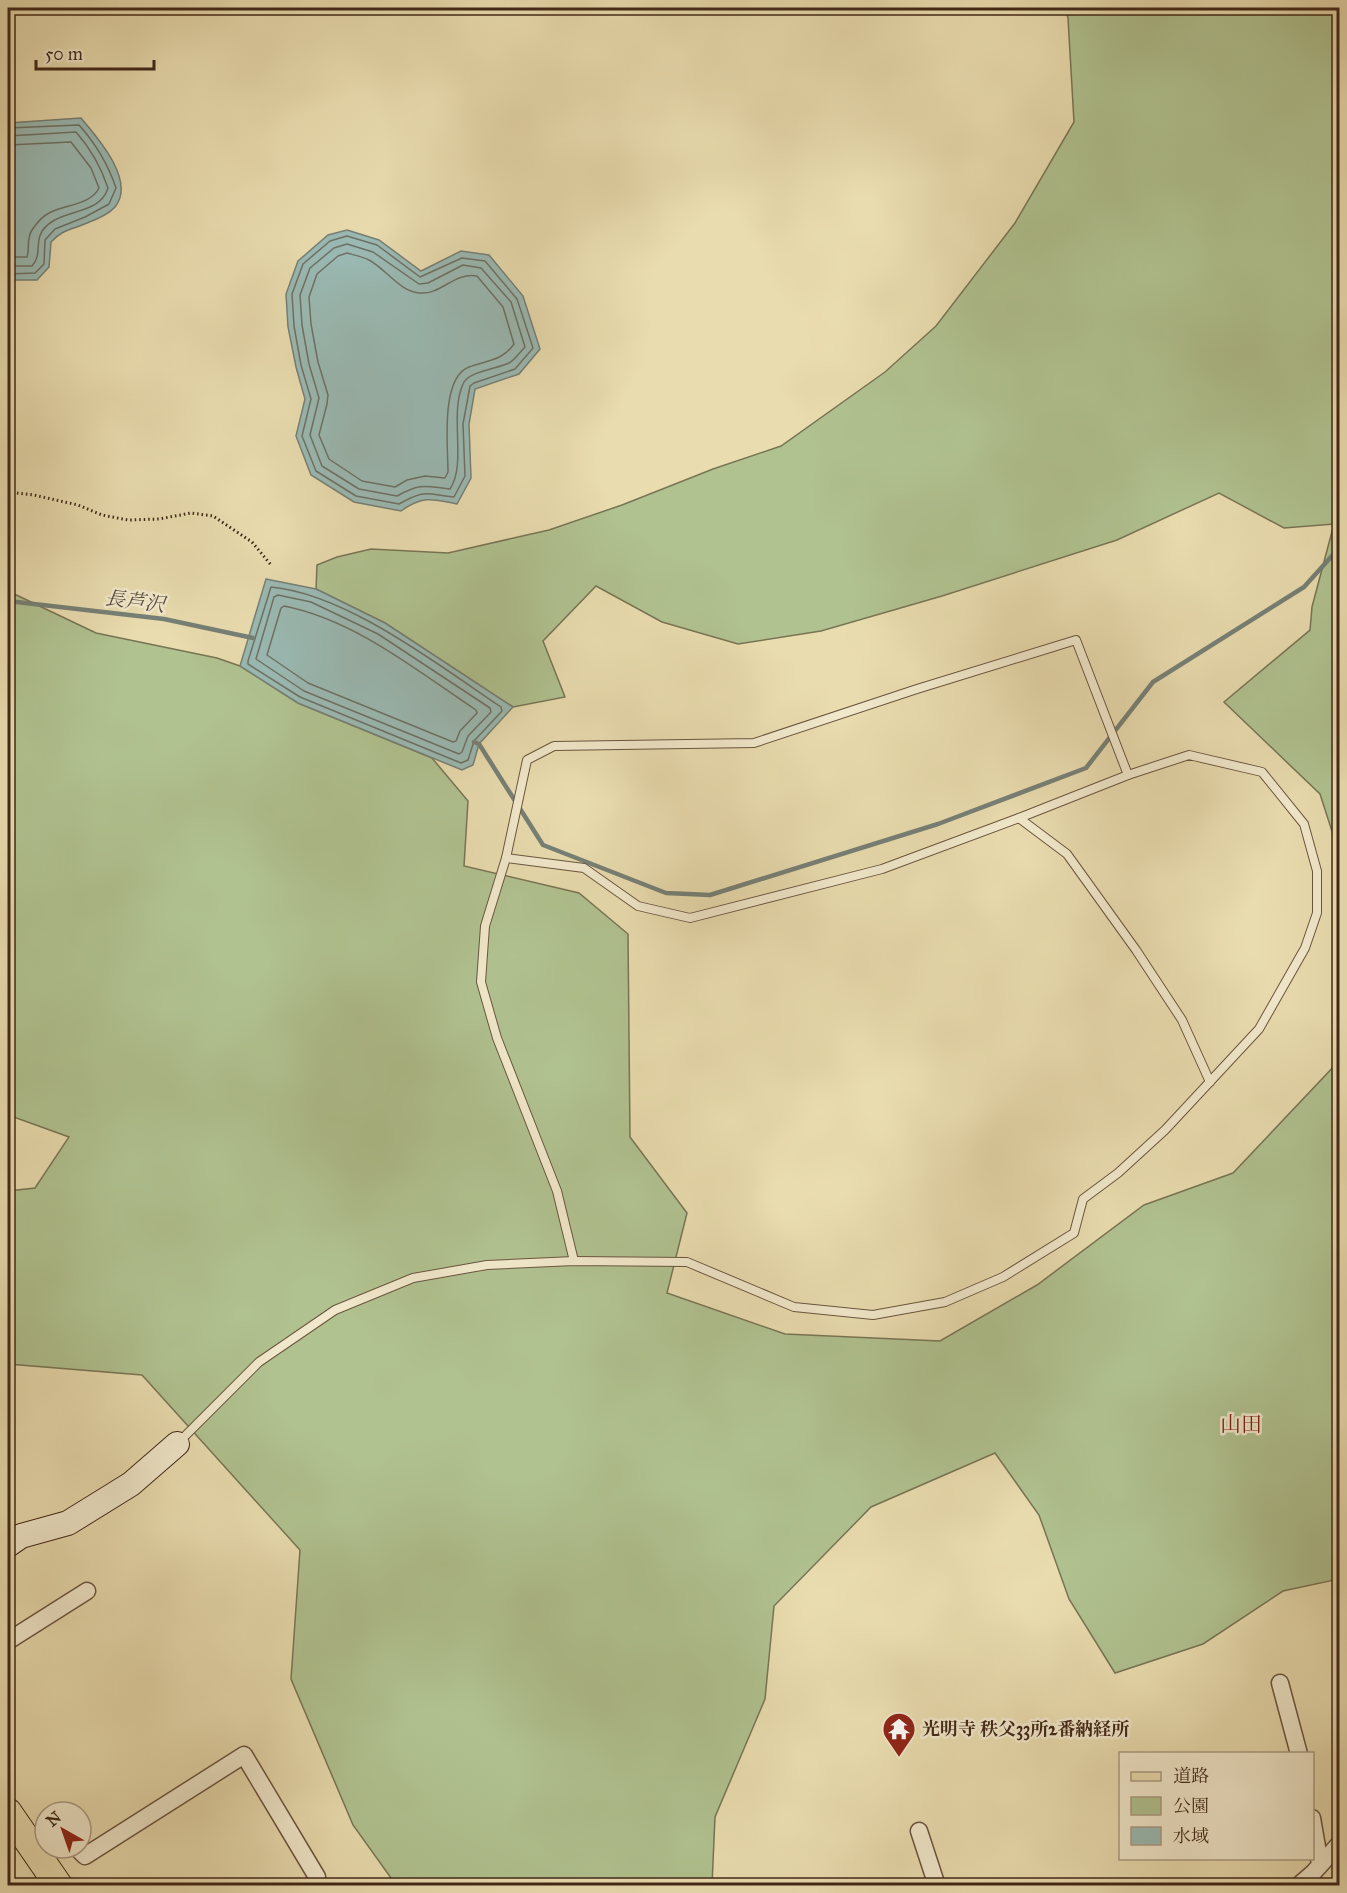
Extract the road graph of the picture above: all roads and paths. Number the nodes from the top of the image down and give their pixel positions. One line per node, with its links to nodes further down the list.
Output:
1 (8, 492): 2 (path)
2 (271, 565)
3 (1128, 775): 4 (lane); 5 (lane); 6 (lane)
4 (1019, 818): 5 (lane); 6 (lane)
5 (506, 858): 7 (lane)
6 (1210, 1082): 7 (lane)
7 (574, 1261): 8 (lane)
8 (177, 1444): 9 (street)
9 (8, 1545)
10 (87, 1591): 11 (street)
11 (8, 1641)
12 (1280, 1683): 13 (street)
13 (1298, 1752)
14 (8, 1812): 17 (main road)
15 (1314, 1830): 21 (street)
16 (919, 1832): 24 (street)
17 (33, 1839)
18 (1340, 1843): 21 (street)
19 (93, 1851): 22 (street)
20 (45, 1860): 23 (main road)
21 (1320, 1864): 25 (street)
22 (317, 1877)
23 (56, 1885)
24 (937, 1886)
25 (1298, 1886)

